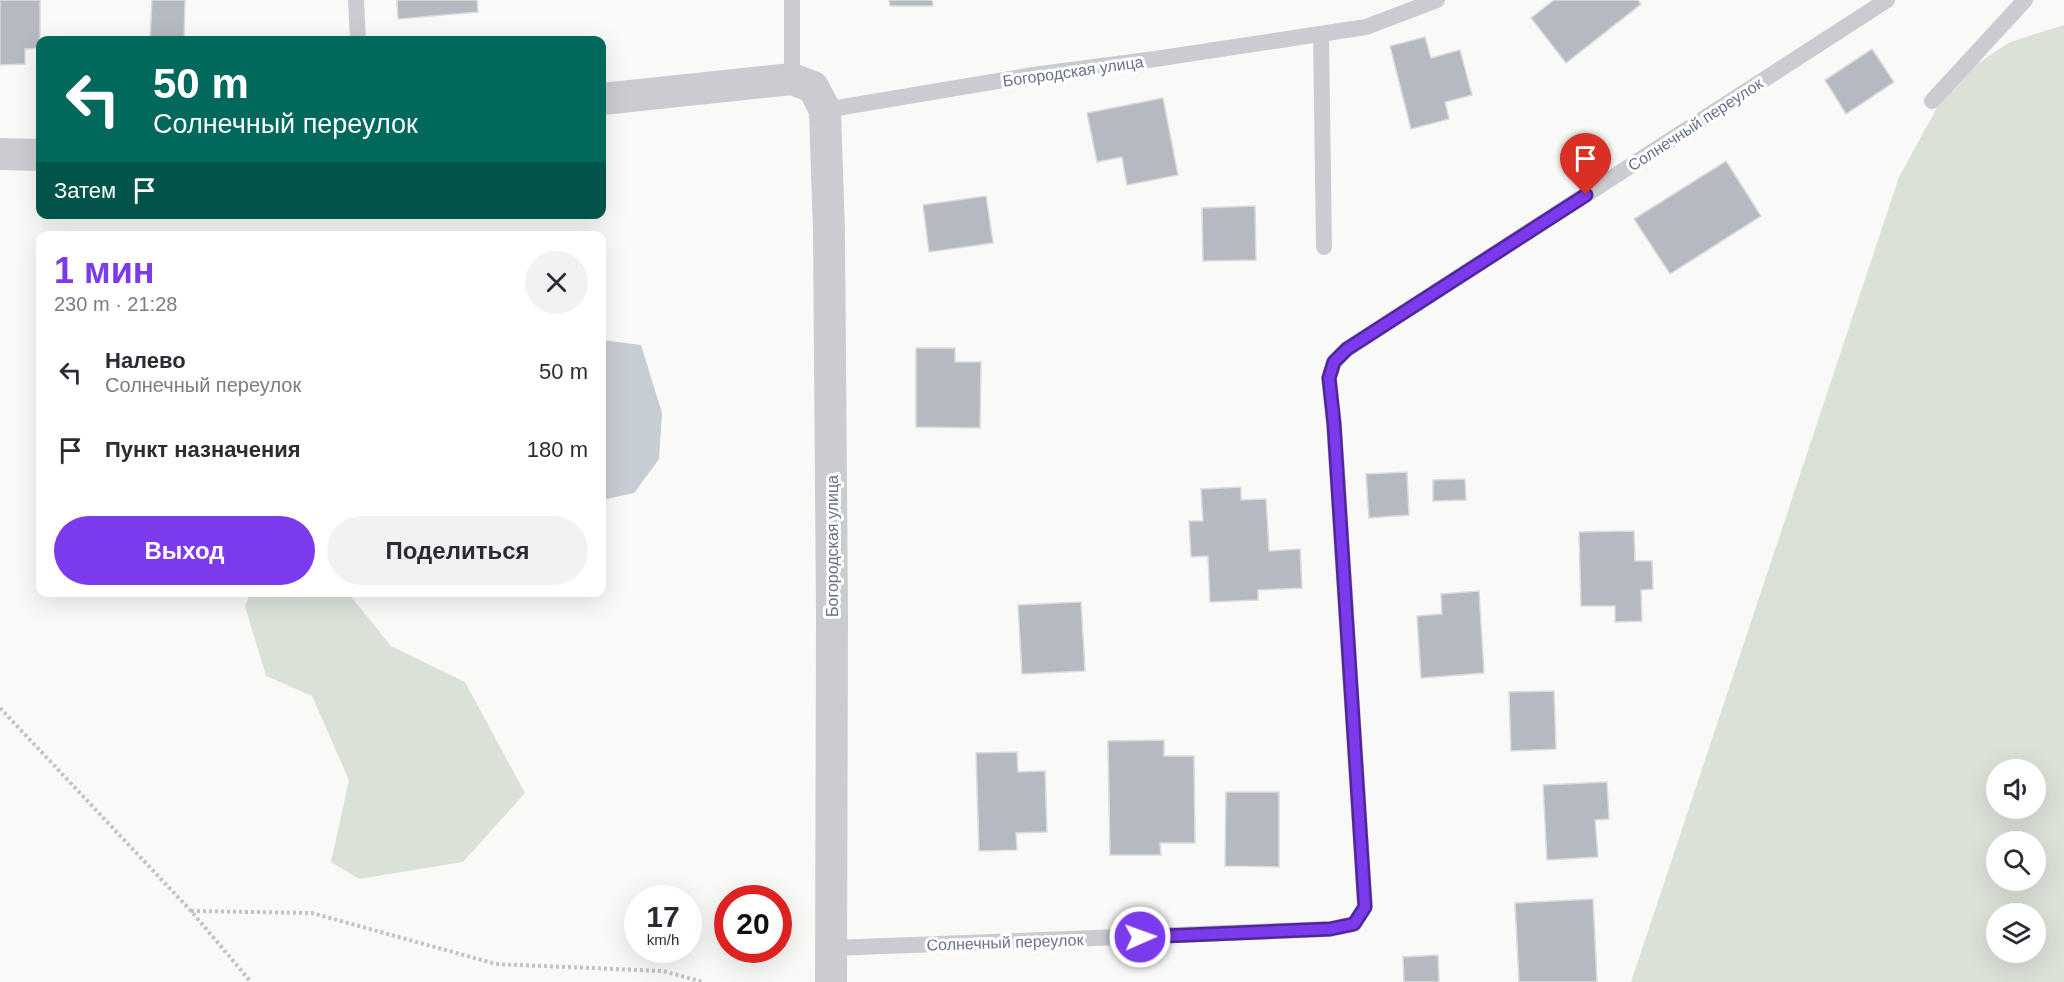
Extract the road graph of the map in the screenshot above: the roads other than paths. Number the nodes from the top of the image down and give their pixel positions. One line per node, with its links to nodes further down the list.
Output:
1 (356, 0): 7 (lane)
2 (792, 0): 8 (lane)
3 (1437, 0): 6 (lane, Богородская улица)
4 (1887, 0): 15 (lane, Солнечный переулок)
5 (2025, 0): 10 (lane)
6 (1321, 35): 11 (lane, Богородская улица); 14 (lane)
7 (358, 36)
8 (792, 79): 9 (street); 11 (street)
9 (606, 99)
10 (1932, 101)
11 (825, 110): 15 (street, Богородская улица)
12 (0, 154): 13 (street)
13 (36, 155)
14 (1324, 247)
15 (832, 948): 16 (street, Богородская улица)
16 (831, 982)

